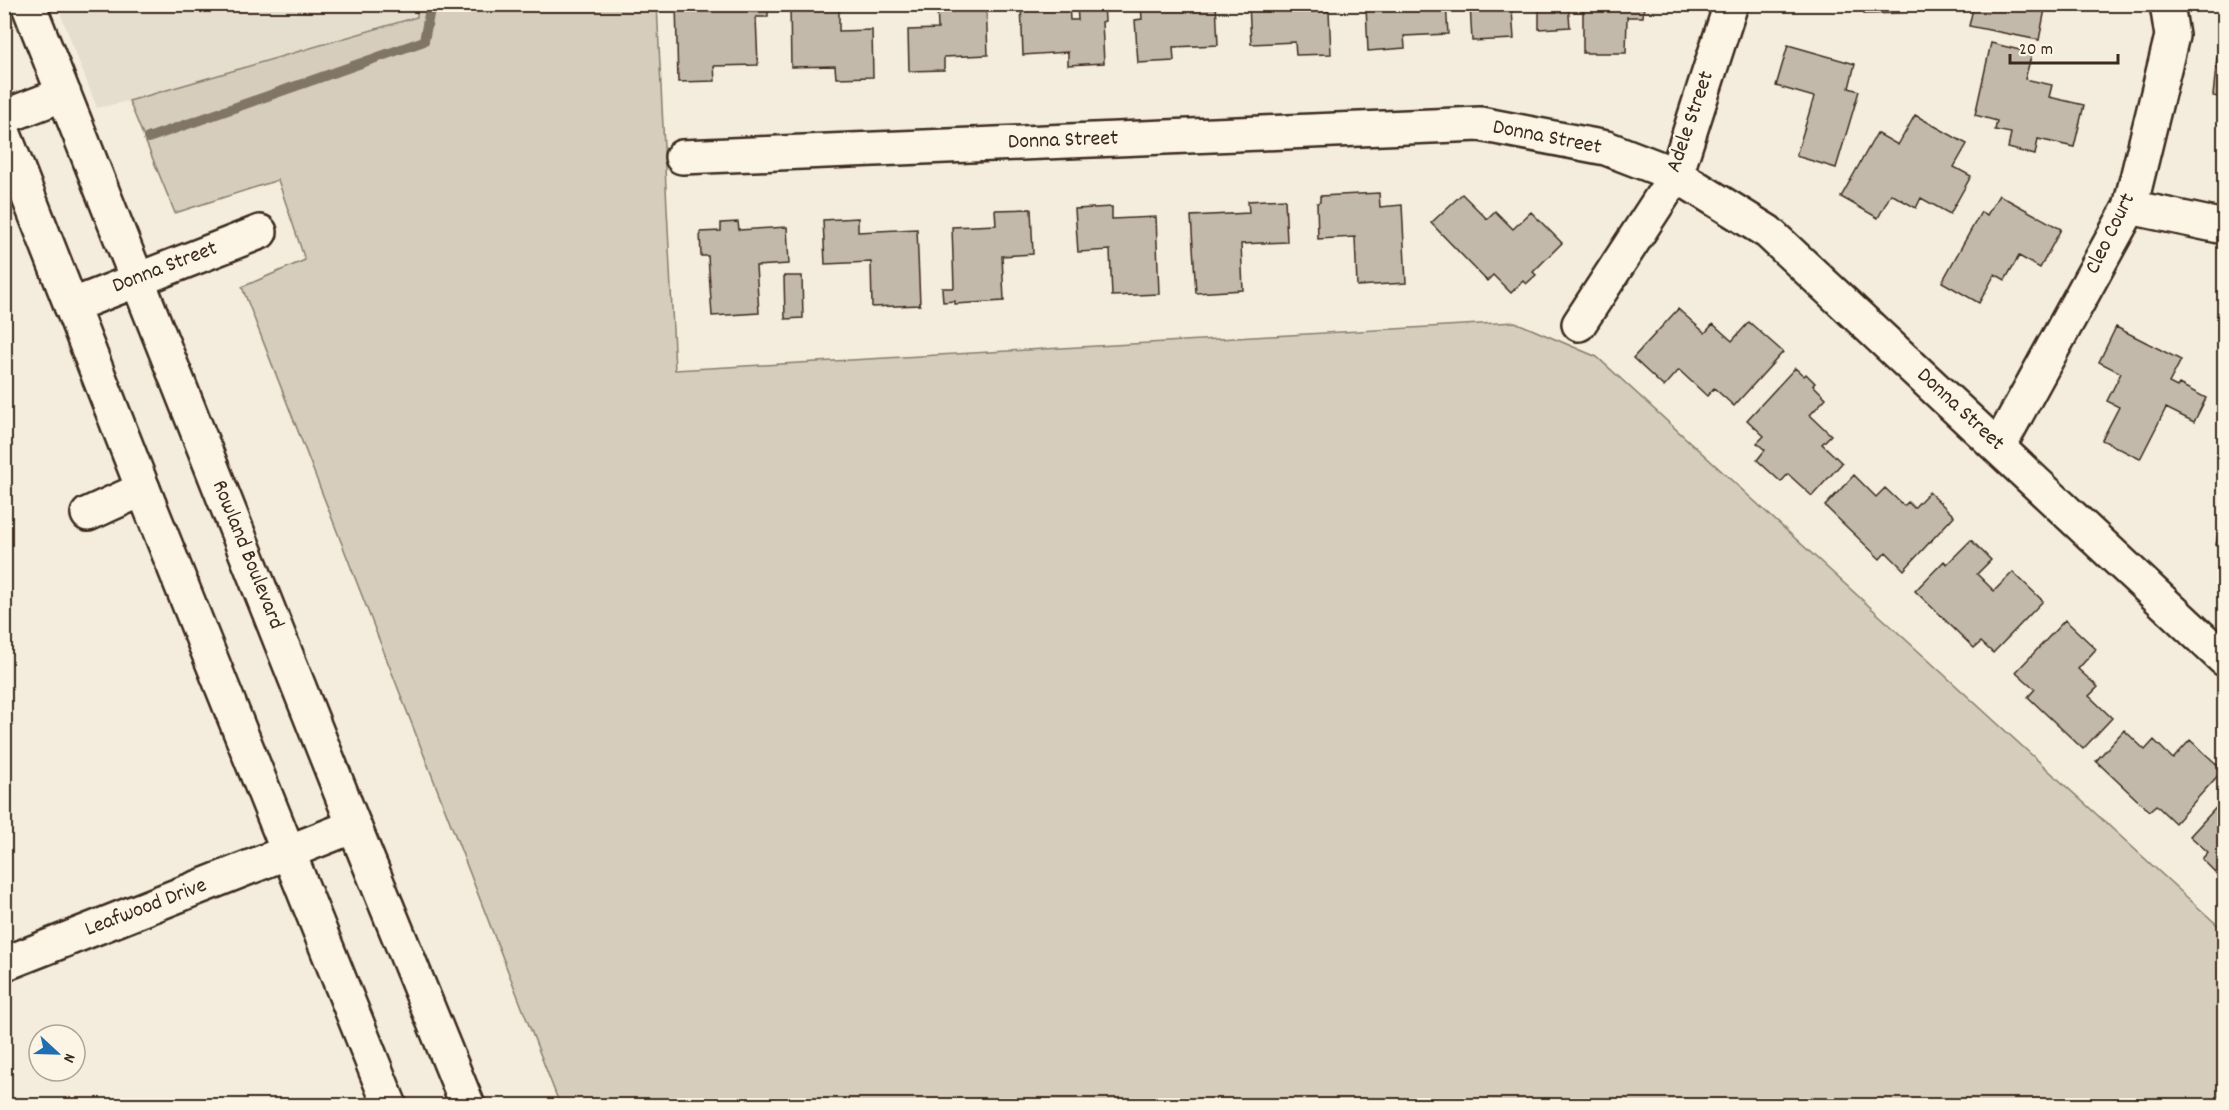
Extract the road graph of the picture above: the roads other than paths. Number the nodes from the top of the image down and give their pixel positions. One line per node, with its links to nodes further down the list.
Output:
1 (28, 4): 4 (street, Rowland Boulevard)
2 (1731, 4): 8 (street, Adele Street)
3 (2167, 4): 9 (street, Cleo Court)
4 (64, 94): 5 (street); 12 (street, Rowland Boulevard)
5 (4, 117)
6 (4, 134): 13 (street)
7 (682, 157): 8 (street, Donna Street)
8 (1676, 175): 14 (street, Adele Street); 15 (street, Donna Street)
9 (2130, 207): 10 (street); 15 (street, Cleo Court)
10 (2224, 227)
11 (260, 232): 12 (street, Donna Street)
12 (137, 279): 13 (street, Donna Street); 19 (street, Rowland Boulevard)
13 (71, 306): 16 (street)
14 (1579, 324)
15 (1999, 446): 18 (street, Donna Street)
16 (143, 489): 17 (street); 20 (street)
17 (88, 514)
18 (2224, 659)
19 (354, 826): 20 (street, Leafwood Drive); 23 (street, Rowland Boulevard)
20 (288, 853): 21 (street, Leafwood Drive); 22 (street)
21 (4, 964)
22 (390, 1106)
23 (468, 1106)

